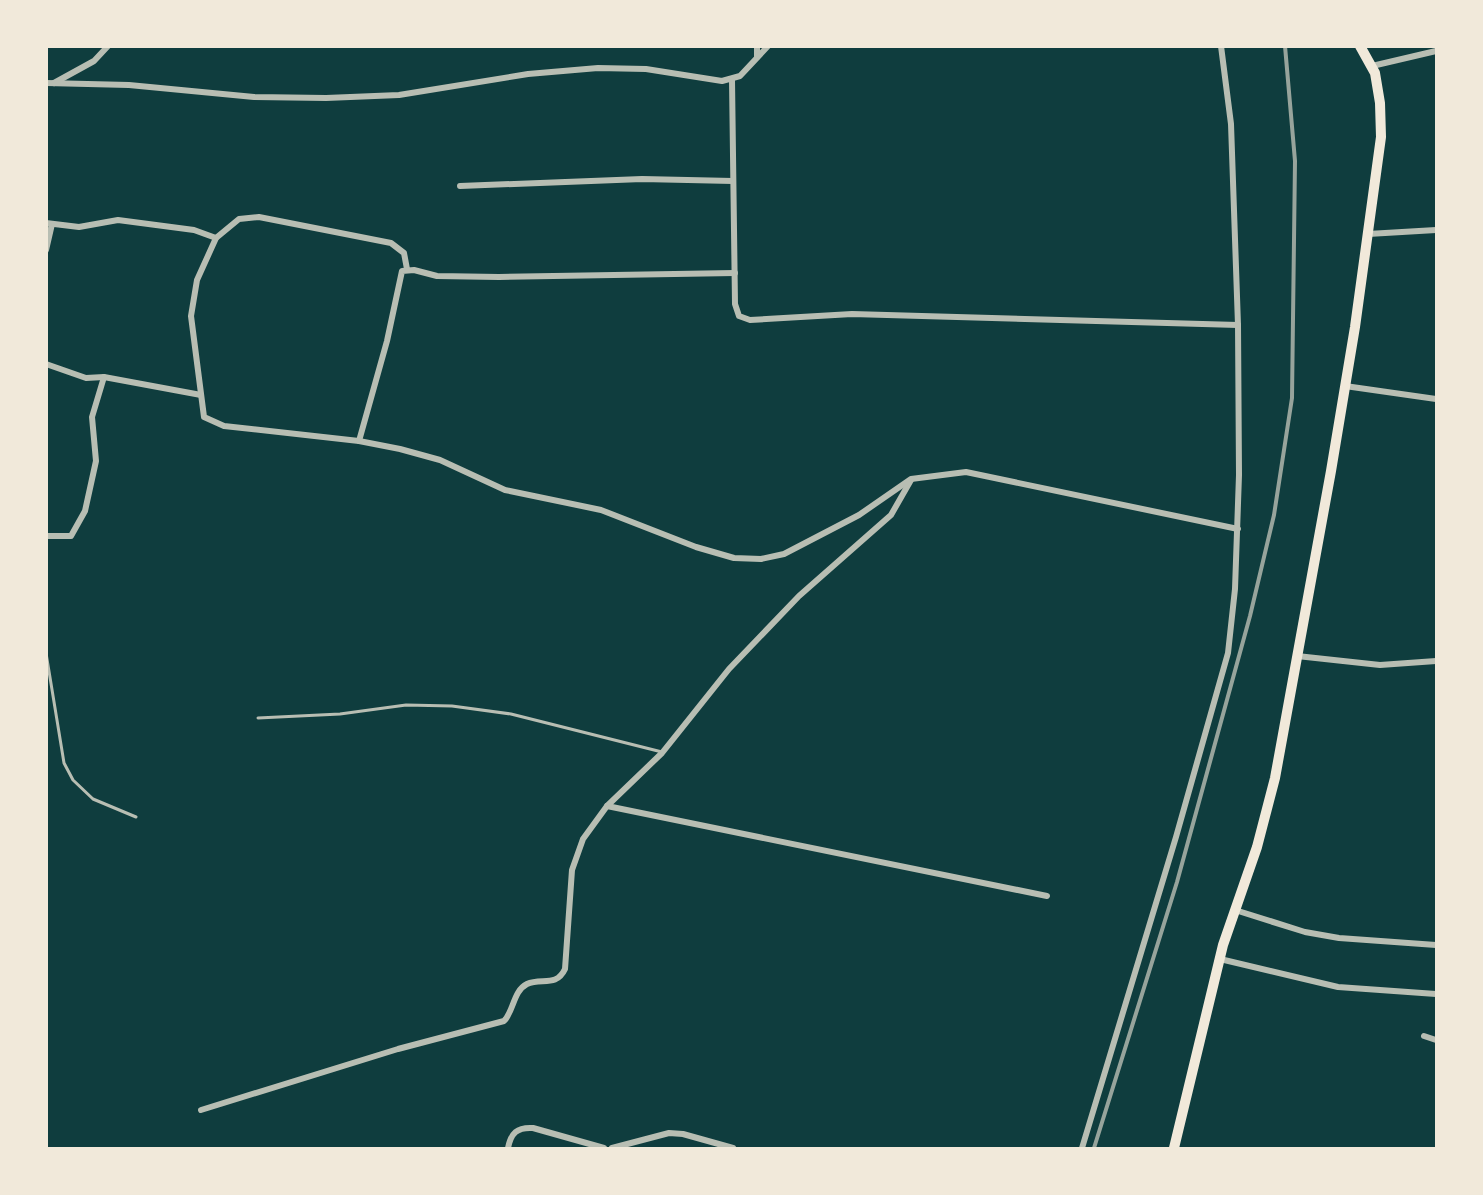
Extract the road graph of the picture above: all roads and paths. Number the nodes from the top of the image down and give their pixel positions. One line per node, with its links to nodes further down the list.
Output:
1 (108, 46): 10 (street)
2 (757, 46): 7 (street)
3 (768, 46): 7 (street)
4 (1221, 46): 20 (street)
5 (1360, 46): 8 (main road)
6 (1437, 51): 8 (street)
7 (758, 57): 9 (street)
8 (1372, 66): 15 (main road)
9 (732, 80): 10 (street); 11 (street)
10 (50, 83)
11 (733, 182): 12 (street); 19 (street)
12 (460, 186)
13 (49, 223): 16 (street); 17 (street)
14 (1437, 230): 15 (street)
15 (1368, 234): 23 (main road)
16 (216, 238): 18 (street); 24 (street)
17 (46, 250)
18 (407, 269): 19 (street); 26 (street)
19 (735, 273): 20 (street)
20 (1238, 325): 28 (street)
21 (46, 364): 22 (street)
22 (104, 377): 24 (street); 29 (street)
23 (1345, 386): 25 (street); 31 (main road)
24 (201, 396): 26 (street)
25 (1437, 399)
26 (359, 441): 27 (street)
27 (911, 478): 28 (street); 34 (street)
28 (1238, 529): 50 (street)
29 (46, 536)
30 (46, 653): 36 (lane)
31 (1298, 656): 32 (street); 38 (main road)
32 (1437, 661)
33 (258, 718): 34 (lane)
34 (662, 753): 35 (street)
35 (607, 806): 37 (street); 44 (street)
36 (136, 817)
37 (1047, 896)
38 (1235, 910): 39 (street); 40 (main road)
39 (1437, 945)
40 (1220, 959): 41 (street); 51 (main road)
41 (1437, 994)
42 (1424, 1036): 43 (street)
43 (1437, 1040)
44 (201, 1110)
45 (638, 1146): 48 (street); 49 (street)
46 (508, 1149): 47 (street)
47 (604, 1149)
48 (612, 1149)
49 (733, 1149)
50 (1082, 1149)
51 (1174, 1149)

